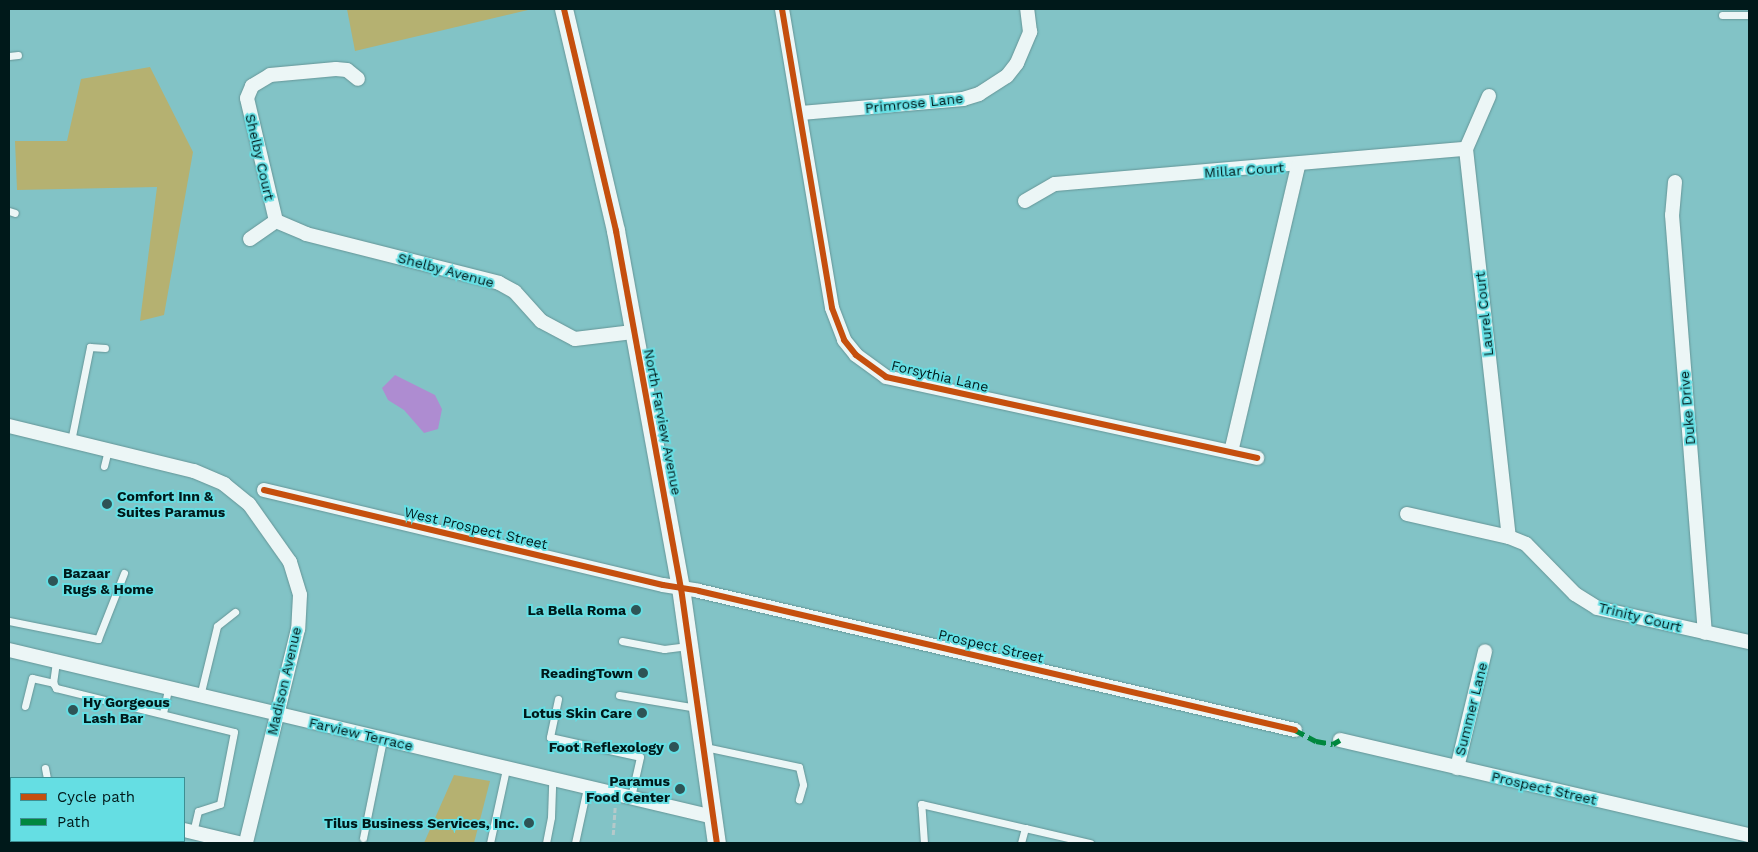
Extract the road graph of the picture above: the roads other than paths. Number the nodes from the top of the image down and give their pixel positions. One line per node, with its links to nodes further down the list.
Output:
1 (564, 9): 17 (street, North Farview Avenue)
2 (782, 9): 10 (street, Forsythia Lane)
3 (1028, 9): 10 (street, Primrose Lane)
4 (1722, 15): 5 (lane)
5 (1749, 15)
6 (18, 55): 7 (lane)
7 (9, 56)
8 (358, 79): 15 (street, Shelby Court)
9 (1489, 96): 11 (street, Laurel Court)
10 (801, 113): 22 (street, Forsythia Lane)
11 (1466, 149): 12 (street, Millar Court); 27 (street, Laurel Court)
12 (1298, 166): 14 (street, Millar Court); 22 (street)
13 (1675, 182): 32 (street, Duke Drive)
14 (1026, 201)
15 (276, 221): 16 (street); 17 (street, Shelby Avenue)
16 (250, 239)
17 (633, 332): 29 (street, North Farview Avenue)
18 (105, 348): 20 (lane)
19 (9, 426): 20 (street)
20 (70, 441): 21 (street)
21 (108, 450): 24 (lane); 47 (street, Madison Avenue)
22 (1231, 452): 23 (street, Forsythia Lane)
23 (1257, 458)
24 (104, 466)
25 (264, 490): 29 (street, West Prospect Street)
26 (1407, 514): 27 (street, Trinity Court)
27 (1509, 537): 32 (street, Trinity Court)
28 (124, 573): 31 (lane)
29 (681, 588): 35 (street, North Farview Avenue); 48 (street, Prospect Street)
30 (235, 612): 42 (lane)
31 (9, 621)
32 (1705, 633): 34 (street, Trinity Court)
33 (622, 641): 35 (lane)
34 (1749, 642)
35 (690, 646): 45 (street, North Farview Avenue)
36 (9, 650): 38 (street, Farview Terrace)
37 (1485, 651): 53 (street, Summer Lane)
38 (56, 662): 39 (lane); 40 (street, Farview Terrace)
39 (53, 683): 44 (lane); 46 (lane)
40 (168, 688): 42 (street, Farview Terrace); 46 (lane)
41 (619, 695): 45 (lane)
42 (200, 696): 47 (street, Farview Terrace)
43 (558, 699): 58 (lane)
44 (25, 706)
45 (700, 708): 51 (street, North Farview Avenue)
46 (163, 713): 62 (lane)
47 (276, 714): 49 (street, Farview Terrace); 67 (street, Madison Avenue)
48 (1296, 730)
49 (383, 740): 54 (street, Farview Terrace); 64 (lane)
50 (1340, 740): 53 (street, Prospect Street)
51 (705, 747): 59 (lane); 60 (street, North Farview Avenue)
52 (45, 768): 55 (lane)
53 (1457, 768): 63 (street, Prospect Street)
54 (506, 769): 56 (street, Farview Terrace); 68 (lane)
55 (47, 777)
56 (552, 780): 57 (street, Farview Terrace); 69 (lane)
57 (587, 788): 58 (street, Farview Terrace); 70 (lane)
58 (631, 797): 60 (street, Farview Terrace)
59 (799, 799)
60 (713, 817): 71 (street, North Farview Avenue)
61 (1025, 828): 72 (lane); 73 (lane); 74 (lane)
62 (188, 831): 65 (street)
63 (1749, 835)
64 (363, 838)
65 (217, 841): 66 (street)
66 (238, 843)
67 (246, 843)
68 (490, 843)
69 (546, 843)
70 (575, 843)
71 (717, 843)
72 (924, 843)
73 (1021, 843)
74 (1090, 843)

